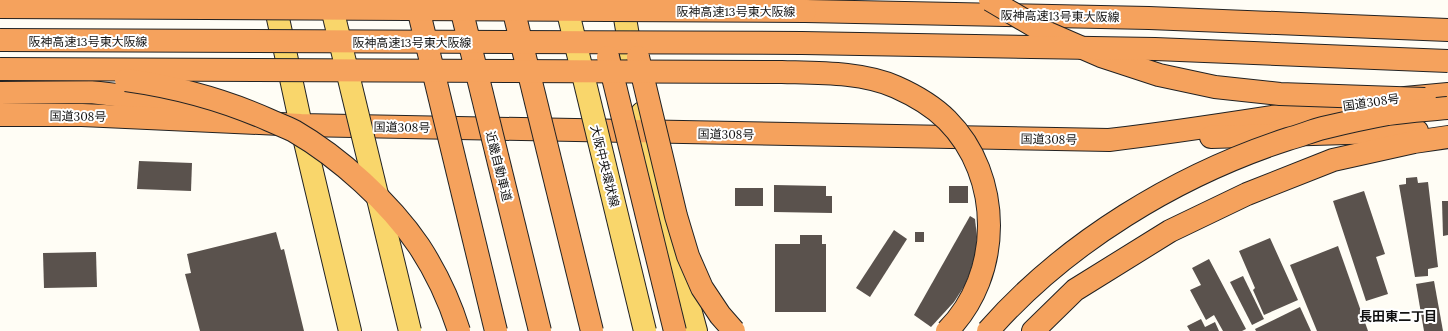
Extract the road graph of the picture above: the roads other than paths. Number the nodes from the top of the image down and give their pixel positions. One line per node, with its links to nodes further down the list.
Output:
1 (274, 0): 20 (main road)
2 (330, 0): 26 (main road, bridge)
3 (416, 0): 28 (highway, bridge)
4 (459, 0): 29 (highway, 近畿自動車道, bridge)
5 (511, 0): 30 (highway, bridge)
6 (565, 0): 31 (main road, 大阪中央環状線, bridge)
7 (594, 0): 32 (highway, bridge)
8 (623, 0): 22 (main road); 34 (highway, bridge)
9 (990, 0): 17 (highway, bridge)
10 (0, 7): 11 (highway, 阪神高速13号東大阪線, bridge)
11 (1448, 30)
12 (0, 40): 13 (highway, 阪神高速13号東大阪線, bridge)
13 (1448, 61)
14 (0, 69): 27 (highway, bridge); 35 (highway, bridge)
15 (0, 93): 20 (highway)
16 (1448, 94): 24 (highway, 国道308号)
17 (1448, 99)
18 (1448, 108): 36 (highway, bridge)
19 (0, 115): 20 (highway, 国道308号)
20 (301, 125): 22 (highway, 国道308号); 25 (main road)
21 (1448, 130): 24 (highway)
22 (645, 133): 24 (highway, 国道308号); 33 (main road)
23 (1448, 137): 37 (highway)
24 (1109, 140)
25 (350, 331)
26 (410, 331)
27 (459, 331)
28 (496, 331)
29 (540, 331)
30 (592, 331)
31 (645, 331)
32 (675, 331)
33 (696, 331)
34 (734, 331)
35 (947, 331)
36 (988, 331)
37 (1033, 331)

